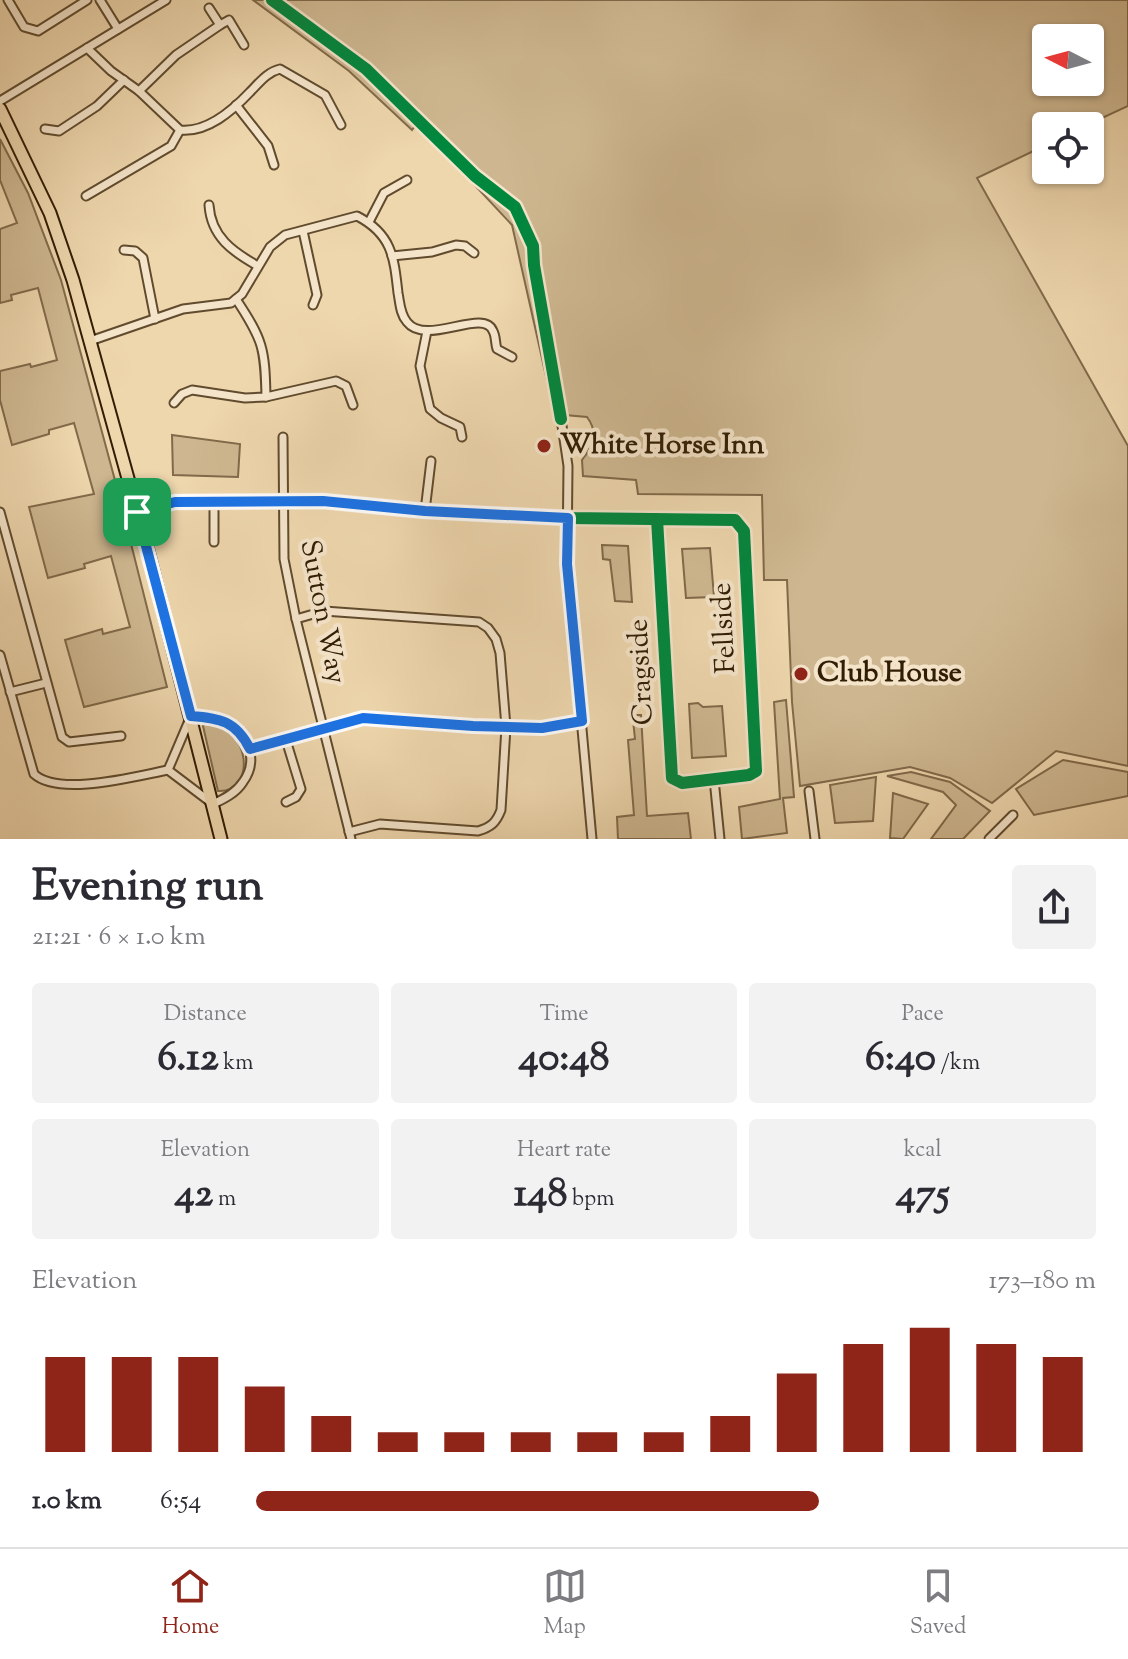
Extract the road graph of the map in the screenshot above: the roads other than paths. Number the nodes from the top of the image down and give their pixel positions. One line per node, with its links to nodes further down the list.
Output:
1 (8, 0): 2 (street)
2 (87, 0)
3 (100, 0): 7 (street)
4 (166, 0): 7 (street)
5 (209, 8): 6 (street)
6 (220, 25): 8 (street); 11 (street)
7 (118, 29): 9 (street)
8 (244, 45)
9 (87, 48): 10 (street); 12 (street)
10 (124, 80): 11 (street); 16 (street)
11 (139, 91): 17 (street)
12 (0, 101)
13 (236, 105): 15 (street); 17 (street); 18 (street)
14 (0, 109): 34 (main road)
15 (341, 125)
16 (45, 129)
17 (180, 130): 20 (street)
18 (274, 165)
19 (407, 180): 22 (street)
20 (86, 196)
21 (209, 205): 27 (street)
22 (369, 222): 23 (street); 26 (street)
23 (303, 231): 27 (street); 28 (street)
24 (124, 250): 32 (street)
25 (474, 253): 26 (street)
26 (392, 256): 33 (street)
27 (258, 266): 29 (street)
28 (317, 295): 30 (street); 31 (street)
29 (236, 299): 32 (street); 36 (street)
30 (327, 301)
31 (313, 305)
32 (155, 319): 34 (street)
33 (427, 331): 35 (street); 41 (street)
34 (90, 341): 47 (main road)
35 (512, 357)
36 (266, 397): 37 (street); 38 (street)
37 (174, 403)
38 (353, 405)
39 (561, 419): 48 (street)
40 (283, 437): 43 (street, Sutton Way)
41 (462, 437)
42 (431, 461): 45 (street)
43 (283, 501): 44 (street); 45 (street); 53 (street, Sutton Way)
44 (214, 502): 47 (street); 50 (street)
45 (425, 511): 48 (street)
46 (0, 512): 51 (street)
47 (137, 512): 57 (main road)
48 (568, 518): 49 (street); 58 (street)
49 (657, 519): 65 (street, Cragside); 65 (street, Fellside)
50 (214, 542)
51 (10, 549): 52 (street); 55 (street)
52 (0, 551)
53 (296, 619): 59 (street); 60 (street, Sutton Way)
54 (0, 655): 56 (street)
55 (46, 683): 56 (street); 61 (street)
56 (10, 692): 64 (street)
57 (191, 716): 63 (street); 64 (street); 68 (main road)
58 (582, 721): 59 (street); 72 (street)
59 (506, 727): 60 (street); 70 (street)
60 (324, 730): 62 (street); 70 (street, Sutton Way)
61 (121, 736)
62 (286, 740): 63 (street); 67 (street)
63 (250, 749): 68 (street)
64 (168, 770): 68 (street)
65 (714, 779): 73 (street)
66 (809, 791): 74 (street)
67 (286, 802)
68 (213, 804): 71 (main road)
69 (1013, 815): 75 (street)
70 (350, 836)
71 (221, 839)
72 (592, 839)
73 (720, 839)
74 (815, 839)
75 (989, 839)

